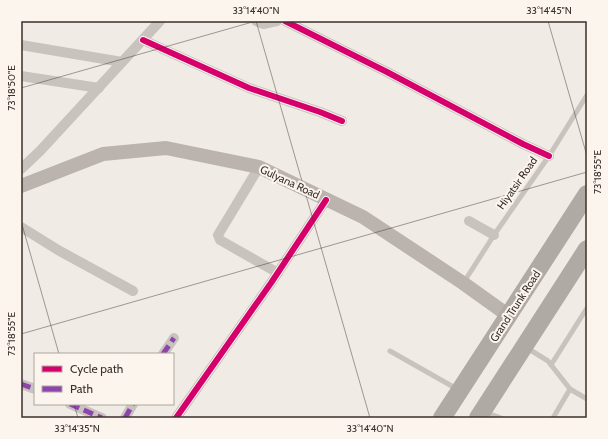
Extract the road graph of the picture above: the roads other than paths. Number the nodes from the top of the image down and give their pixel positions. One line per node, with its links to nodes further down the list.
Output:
1 (160, 21): 5 (street)
2 (256, 21): 3 (street)
3 (277, 21)
4 (285, 21): 12 (street)
5 (143, 40): 7 (street); 11 (street)
6 (21, 45): 7 (street)
7 (122, 62): 9 (street)
8 (21, 76): 9 (street)
9 (99, 88): 14 (street)
10 (587, 95): 12 (lane, Hiyatsir Road)
11 (342, 122)
12 (549, 156): 20 (lane, Hiyatsir Road)
13 (259, 167): 15 (main road, Gulyana Road); 17 (main road, Gulyana Road); 22 (street)
14 (21, 169)
15 (21, 186)
16 (587, 194): 26 (highway, Grand Trunk Road)
17 (326, 200): 22 (street); 23 (main road, Gulyana Road)
18 (469, 220): 20 (street)
19 (21, 227): 24 (street)
20 (494, 235): 23 (lane, Hiyatsir Road)
21 (587, 249): 28 (highway)
22 (278, 273): 42 (street)
23 (463, 283): 26 (main road, Gulyana Road)
24 (133, 291)
25 (587, 308): 31 (lane)
26 (508, 316): 28 (highway); 35 (highway, Grand Trunk Road)
27 (174, 338): 30 (street)
28 (529, 340): 31 (lane); 39 (highway)
29 (390, 351): 35 (lane)
30 (164, 353)
31 (550, 365): 33 (lane)
32 (22, 386): 34 (street)
33 (570, 389): 36 (lane); 45 (lane)
34 (34, 390)
35 (460, 391): 43 (highway, Grand Trunk Road)
36 (587, 399)
37 (72, 405): 40 (street)
38 (132, 405): 41 (street)
39 (481, 415): 44 (lane)
40 (102, 418)
41 (125, 418)
42 (176, 418)
43 (442, 418)
44 (501, 418)
45 (553, 418)

